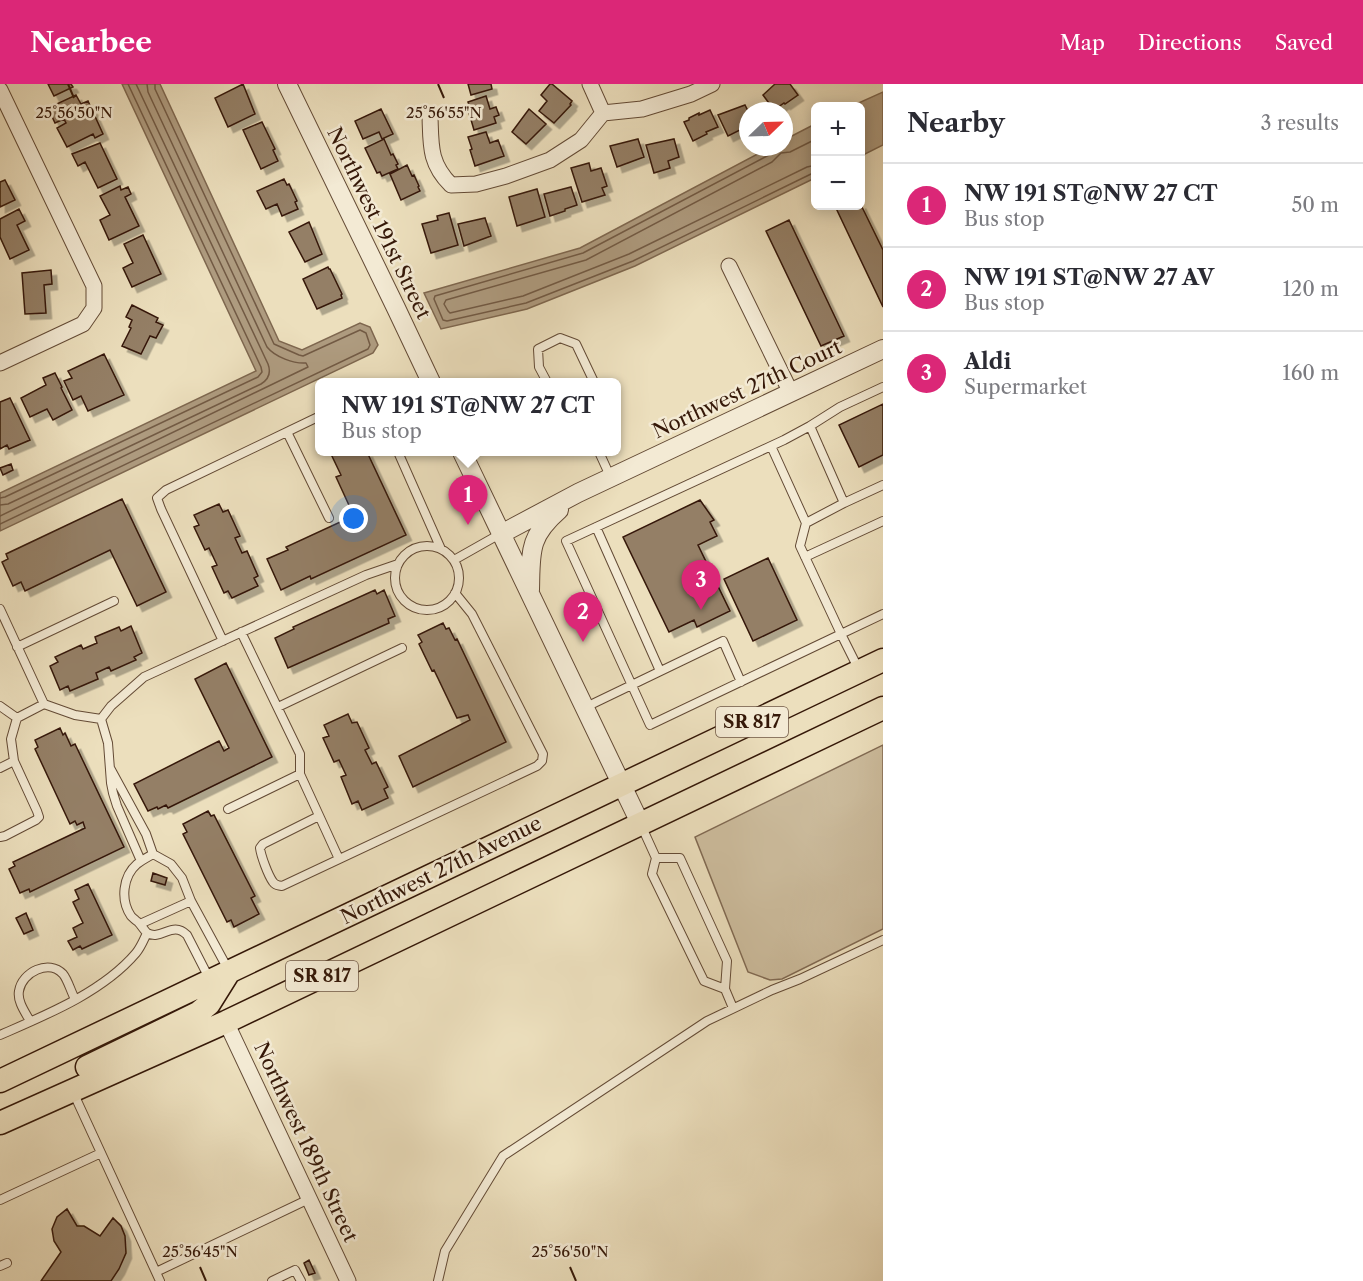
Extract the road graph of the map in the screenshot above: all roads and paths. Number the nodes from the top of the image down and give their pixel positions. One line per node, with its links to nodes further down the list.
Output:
1 (287, 84): 10 (street, Northwest 191st Street)
2 (590, 84): 5 (street)
3 (712, 84): 5 (street)
4 (0, 90): 9 (street)
5 (603, 113): 6 (street)
6 (430, 116)
7 (729, 266): 14 (street)
8 (883, 350): 14 (street, Northwest 27th Court)
9 (0, 363)
10 (428, 378)
11 (545, 378): 12 (lane)
12 (592, 378)
13 (883, 387): 16 (lane)
14 (790, 393): 22 (street, Northwest 27th Court)
15 (315, 418): 17 (lane)
16 (810, 426): 18 (lane); 25 (lane)
17 (287, 432): 26 (lane); 42 (lane)
18 (771, 446): 28 (lane); 29 (lane)
19 (400, 456): 31 (lane)
20 (464, 456): 30 (street)
21 (601, 456): 22 (lane)
22 (611, 478): 24 (street, Northwest 27th Court)
23 (883, 485): 25 (lane)
24 (578, 493): 30 (street, Northwest 27th Court); 36 (street)
25 (844, 503): 28 (lane)
26 (329, 518)
27 (883, 521): 32 (lane)
28 (806, 523): 32 (lane)
29 (596, 527): 46 (lane); 49 (lane)
30 (501, 534): 33 (lane); 36 (street)
31 (441, 549): 33 (lane); 34 (lane)
32 (805, 558): 41 (lane)
33 (454, 560): 35 (lane)
34 (398, 564): 35 (lane); 40 (lane)
35 (455, 593): 68 (lane)
36 (530, 594): 53 (street)
37 (114, 601): 43 (lane)
38 (0, 609): 43 (lane)
39 (883, 614): 41 (lane)
40 (241, 632): 42 (lane); 52 (lane)
41 (841, 634): 47 (lane); 48 (lane)
42 (223, 640): 56 (lane)
43 (17, 647): 50 (lane)
44 (402, 648): 52 (lane)
45 (883, 660): 47 (main road, Northwest 27th Avenue / SR 817)
46 (660, 671): 48 (lane); 49 (lane)
47 (859, 671): 61 (main road, Northwest 27th Avenue / SR 817)
48 (741, 682): 49 (lane)
49 (632, 685): 53 (lane)
50 (44, 704): 55 (lane); 56 (lane)
51 (0, 706): 55 (lane)
52 (278, 707): 60 (lane)
53 (584, 707): 61 (street)
54 (883, 708): 64 (main road, SR 817)
55 (17, 718): 57 (lane)
56 (100, 719): 59 (lane)
57 (14, 761): 58 (lane); 65 (lane)
58 (0, 768)
59 (110, 768): 66 (lane); 69 (lane)
60 (300, 774): 62 (lane); 63 (lane)
61 (621, 784): 64 (street); 74 (main road, Northwest 27th Avenue / SR 817)
62 (228, 809)
63 (319, 816): 68 (lane); 68 (lane)
64 (640, 823): 67 (lane); 79 (main road, SR 817)
65 (0, 837)
66 (153, 854): 69 (lane); 70 (lane)
67 (656, 858): 75 (lane); 75 (lane)
68 (339, 859)
69 (141, 861): 71 (lane)
70 (191, 901): 71 (lane); 74 (lane)
71 (140, 924): 72 (lane)
72 (147, 933): 74 (lane); 76 (lane)
73 (883, 940): 77 (lane)
74 (220, 976): 81 (main road, Northwest 27th Avenue / SR 817); 83 (main road)
75 (725, 989): 77 (lane)
76 (75, 999): 78 (lane); 78 (lane)
77 (734, 1008): 93 (lane)
78 (30, 1021): 80 (lane)
79 (226, 1022): 82 (main road, SR 817); 86 (street, Northwest 189th Street)
80 (0, 1035)
81 (0, 1081)
82 (72, 1090): 83 (main road, SR 817); 85 (lane)
83 (30, 1109): 84 (main road, SR 817)
84 (0, 1123)
85 (101, 1153): 87 (lane); 88 (lane)
86 (309, 1199): 88 (lane); 92 (street, Northwest 189th Street)
87 (0, 1200)
88 (156, 1272): 89 (lane)
89 (160, 1281)
90 (272, 1281): 91 (lane)
91 (301, 1281)
92 (348, 1281)
93 (438, 1281)

